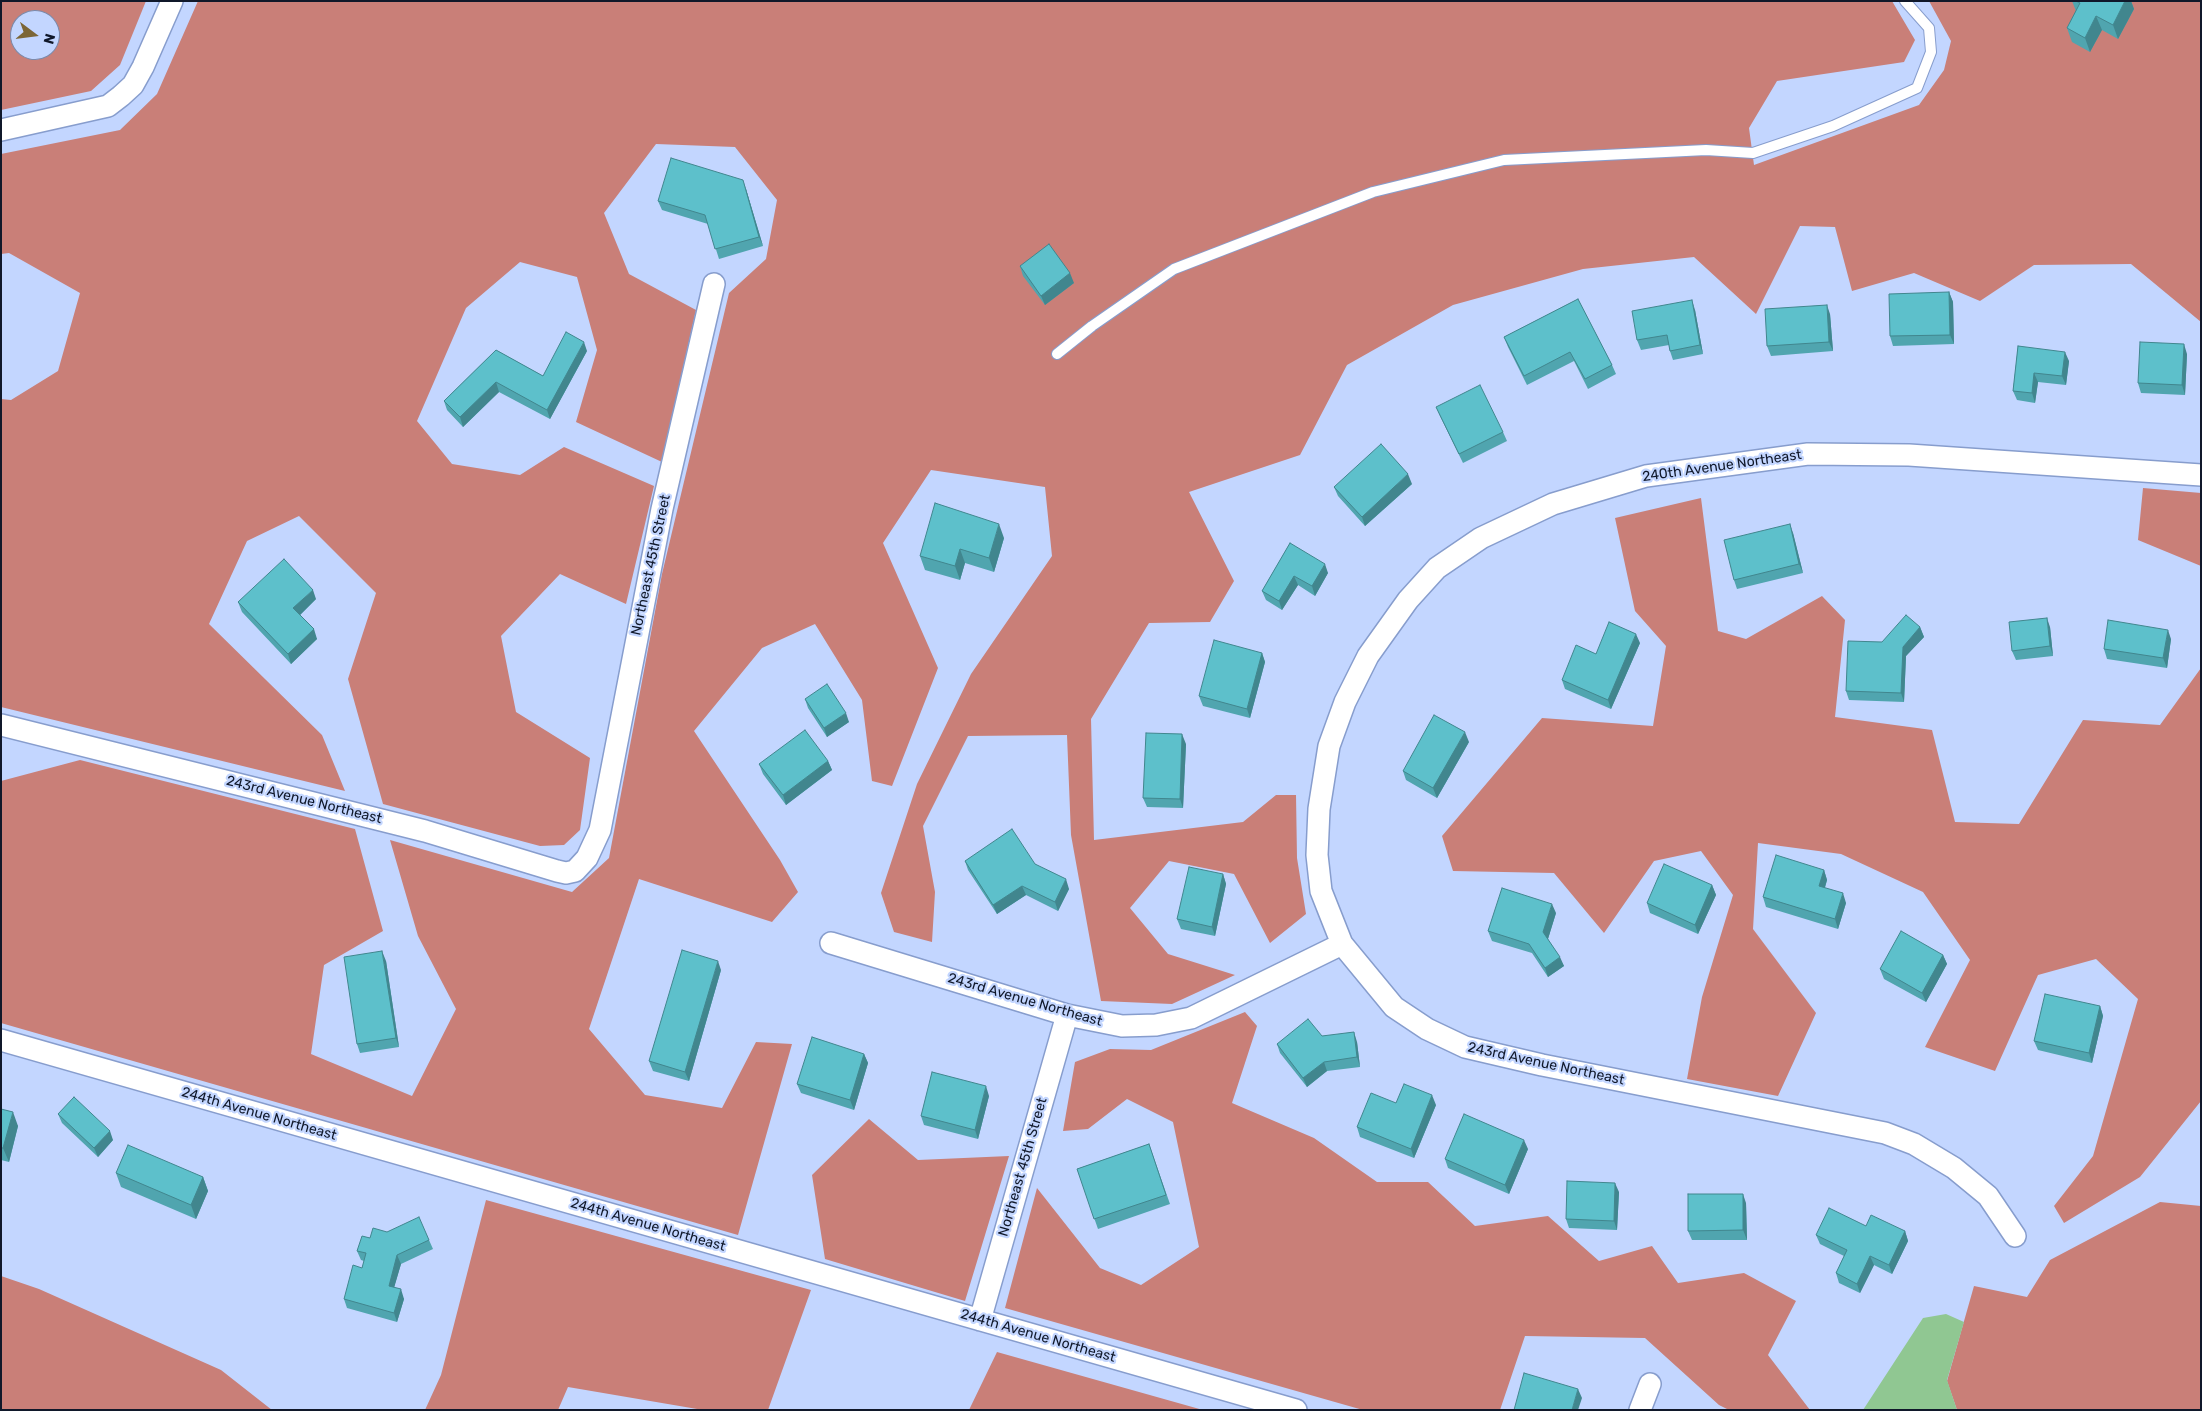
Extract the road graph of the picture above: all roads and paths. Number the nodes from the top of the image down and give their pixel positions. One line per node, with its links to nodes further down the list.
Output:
1 (172, 1): 3 (street)
2 (1905, 1): 5 (lane)
3 (1, 130)
4 (714, 284): 8 (street, Northeast 45th Street)
5 (1058, 354)
6 (2201, 476): 10 (street, 240th Avenue Northeast)
7 (1, 725): 8 (street, 243rd Avenue Northeast)
8 (594, 847)
9 (831, 942): 11 (street, 243rd Avenue Northeast)
10 (1342, 944): 11 (street, 243rd Avenue Northeast); 13 (street, 243rd Avenue Northeast)
11 (1067, 1015): 14 (street, Northeast 45th Street)
12 (1, 1040): 14 (street, 244th Avenue Northeast)
13 (2015, 1236)
14 (980, 1320): 16 (street, 244th Avenue Northeast)
15 (1650, 1384): 17 (street)
16 (1296, 1410)
17 (1640, 1410)

